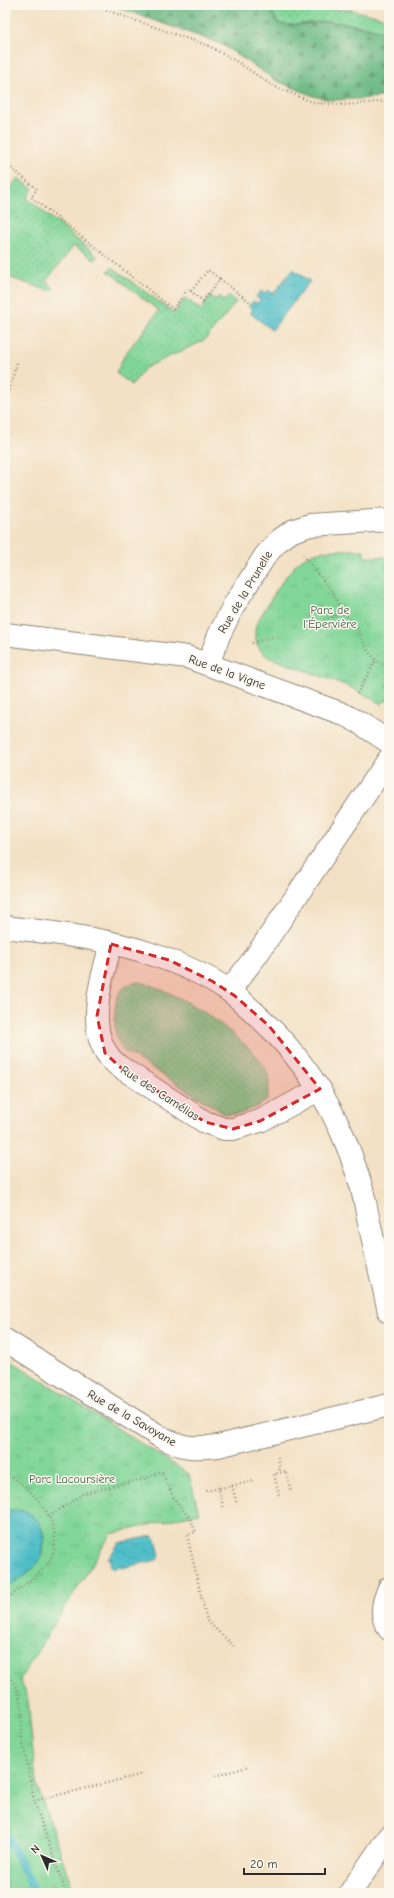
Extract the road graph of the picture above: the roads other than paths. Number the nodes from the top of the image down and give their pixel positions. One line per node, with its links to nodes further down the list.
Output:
1 (389, 520): 3 (street, Rue de la Prunelle)
2 (5, 634): 3 (street, Rue de la Vigne)
3 (208, 664): 4 (street, Rue de la Vigne)
4 (389, 742)
5 (389, 759): 8 (street)
6 (5, 927): 7 (street)
7 (111, 944): 8 (street); 9 (street, Rue des Camélias)
8 (229, 991): 9 (street)
9 (320, 1089): 10 (street)
10 (389, 1312)
11 (5, 1340): 12 (street, Rue de la Savoyane)
12 (389, 1405)
13 (389, 1588): 14 (street)
14 (389, 1629)
15 (389, 1836): 16 (street)
16 (350, 1893)

